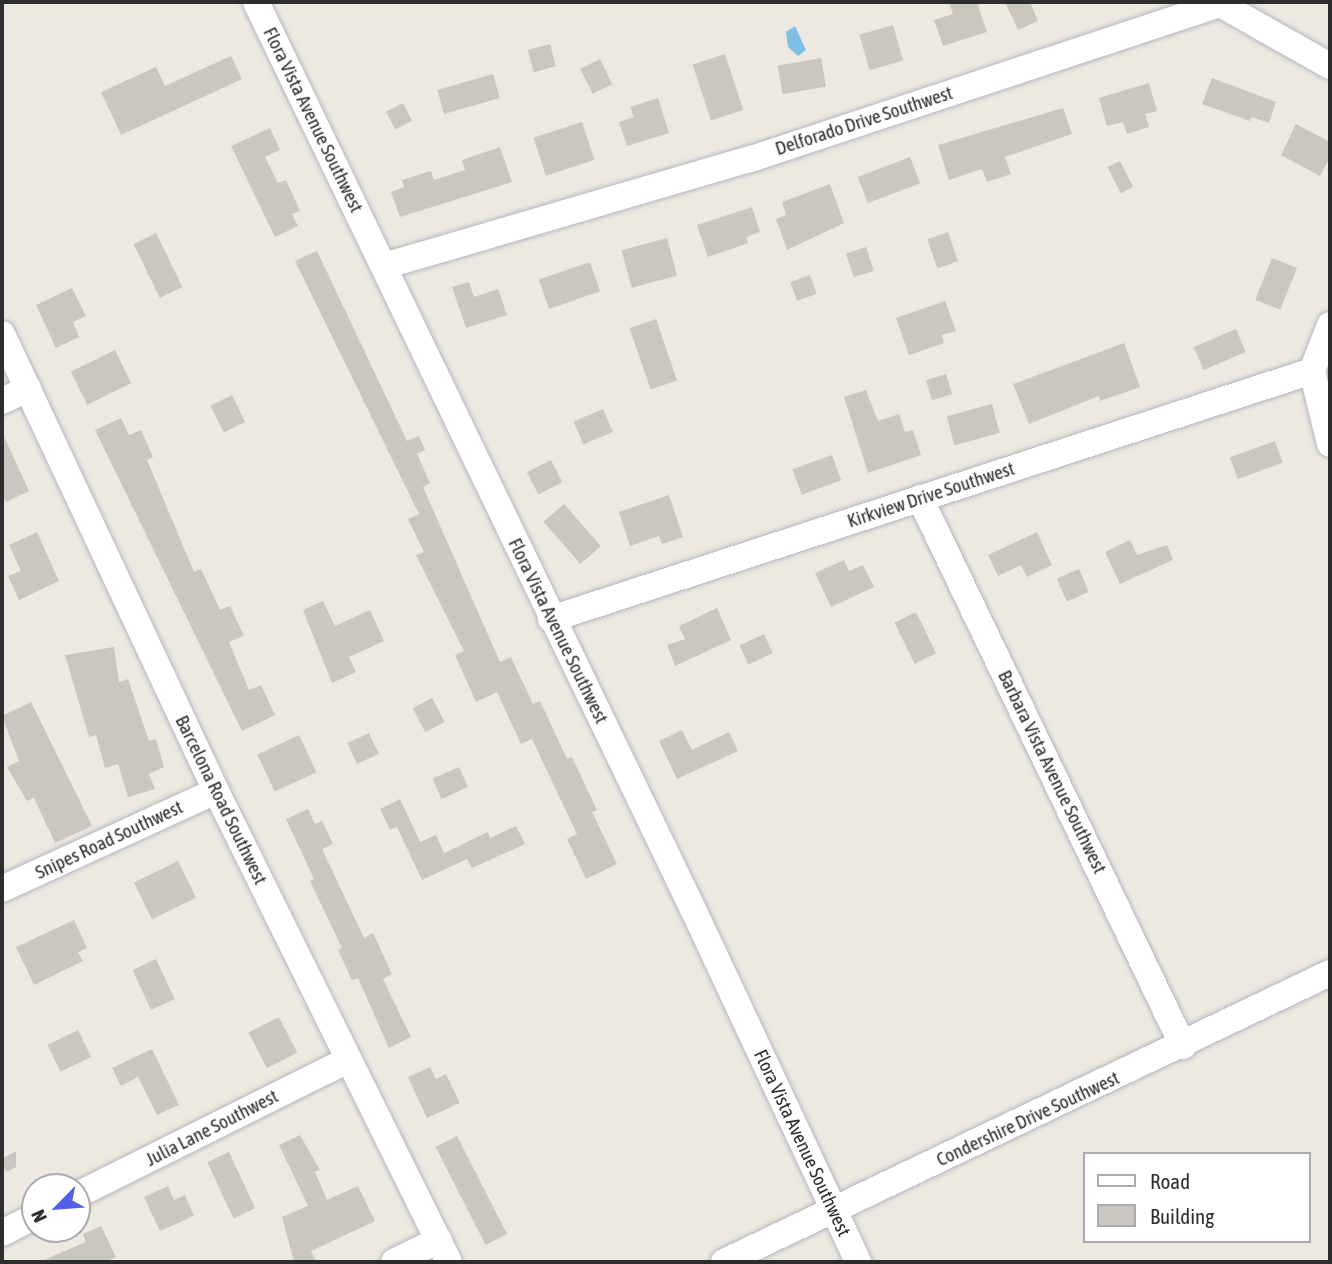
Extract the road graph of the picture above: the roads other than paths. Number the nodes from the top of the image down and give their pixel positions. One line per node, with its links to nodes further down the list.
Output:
1 (256, 2): 4 (street, Flora Vista Avenue Southwest)
2 (1219, 3): 3 (street, Delforado Drive Southwest); 4 (street, Delforado Drive Southwest)
3 (1330, 66)
4 (384, 266): 12 (street, Flora Vista Avenue Southwest)
5 (1330, 325): 7 (street)
6 (2, 334): 8 (street, Barcelona Road Southwest)
7 (1312, 371): 10 (street); 11 (street, Kirkview Drive Southwest)
8 (28, 389): 9 (street); 13 (street, Barcelona Road Southwest)
9 (2, 401)
10 (1330, 444)
11 (920, 498): 12 (street, Kirkview Drive Southwest); 16 (street, Barbara Vista Avenue Southwest)
12 (551, 619): 19 (street, Flora Vista Avenue Southwest)
13 (216, 790): 14 (street, Snipes Road Southwest); 17 (street, Barcelona Road Southwest)
14 (2, 889)
15 (1330, 973): 16 (street, Condershire Drive Southwest)
16 (1183, 1046): 19 (street, Condershire Drive Southwest)
17 (348, 1060): 18 (street, Julia Lane Southwest); 22 (street, Barcelona Road Southwest)
18 (91, 1188)
19 (834, 1210): 24 (street, Condershire Drive Southwest); 25 (street, Flora Vista Avenue Southwest)
20 (21, 1223): 21 (street)
21 (2, 1233)
22 (444, 1251): 23 (street)
23 (394, 1262)
24 (724, 1262)
25 (858, 1262)

